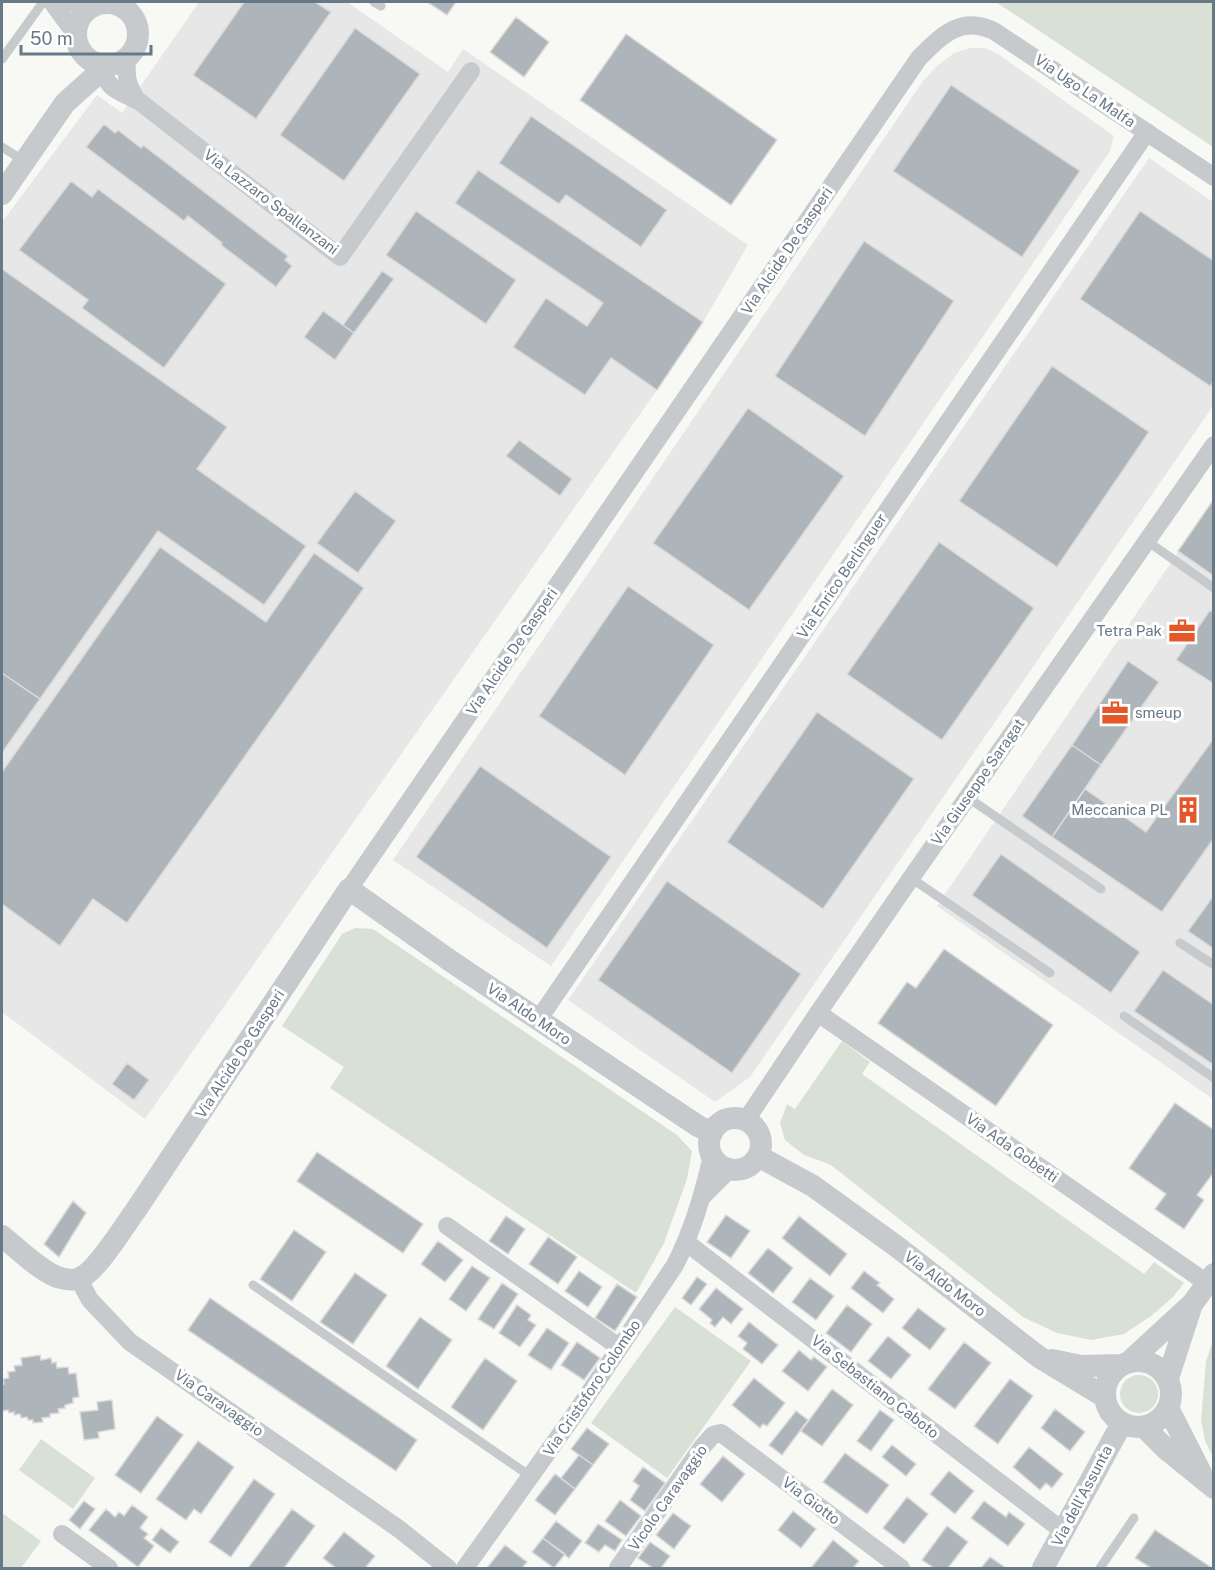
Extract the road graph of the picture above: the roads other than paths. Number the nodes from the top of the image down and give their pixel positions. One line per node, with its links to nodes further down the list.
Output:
1 (43, 2): 9 (lane)
2 (52, 2): 7 (street)
3 (146, 2): 5 (street)
4 (93, 4): 5 (street); 7 (street)
5 (137, 27): 8 (street)
6 (951, 30): 14 (street, Via Ugo La Malfa); 24 (street, Via Alcide De Gasperi)
7 (77, 40): 10 (street); 13 (street)
8 (127, 57): 10 (street); 12 (street)
9 (2, 59)
10 (100, 64): 12 (street, Via Lazzaro Spallanzani); 13 (street)
11 (471, 71): 12 (street, Via Lazzaro Spallanzani)
12 (137, 100)
13 (65, 103): 16 (street)
14 (1147, 132): 17 (street, Via Ugo La Malfa); 31 (street, Via Enrico Berlinguer)
15 (2, 147): 16 (lane)
16 (24, 161): 18 (street)
17 (1214, 177)
18 (2, 194)
19 (1214, 445): 20 (street, Via Giuseppe Saragat)
20 (1146, 541): 21 (lane); 22 (street, Via Giuseppe Saragat)
21 (1214, 588)
22 (968, 797): 23 (street, Via Giuseppe Saragat); 25 (lane)
23 (911, 878): 28 (lane); 29 (street, Via Giuseppe Saragat)
24 (349, 889): 31 (street, Via Aldo Moro); 40 (street, Via Alcide De Gasperi)
25 (1101, 889)
26 (1180, 942): 27 (lane)
27 (1214, 965)
28 (1050, 973)
29 (818, 1013): 33 (street, Via Giuseppe Saragat); 41 (street, Via Ada Gobetti)
30 (1124, 1016): 32 (lane)
31 (538, 1020): 34 (street, Via Aldo Moro)
32 (1214, 1078)
33 (746, 1120): 34 (street); 35 (street)
34 (712, 1133): 36 (street)
35 (758, 1156): 36 (street); 45 (street, Via Aldo Moro)
36 (721, 1162): 39 (street, Via Cristoforo Colombo)
37 (447, 1226): 44 (street)
38 (2, 1236): 40 (street)
39 (687, 1243): 44 (street, Via Cristoforo Colombo); 55 (street, Via Sebastiano Caboto)
40 (80, 1278): 58 (street, Via Caravaggio)
41 (1210, 1279): 43 (street)
42 (253, 1285): 52 (lane)
43 (1193, 1303): 46 (street); 47 (street)
44 (619, 1347): 52 (street, Via Cristoforo Colombo)
45 (1039, 1357): 46 (street, Via Aldo Moro); 48 (street, Via Aldo Moro)
46 (1126, 1363): 47 (street); 48 (street)
47 (1168, 1378): 49 (street)
48 (1105, 1397): 50 (street)
49 (1168, 1408): 50 (street); 53 (street)
50 (1133, 1425): 53 (street); 55 (street, Via dell'Assunta)
51 (721, 1433): 60 (street, Vicolo Caravaggio); 61 (street, Via Giotto)
52 (530, 1476): 59 (street, Via Cristoforo Colombo)
53 (1210, 1485)
54 (1134, 1518): 63 (lane)
55 (1063, 1531): 62 (street, Via dell'Assunta)
56 (62, 1534): 57 (street)
57 (109, 1569)
58 (448, 1569)
59 (465, 1569)
60 (618, 1569)
61 (901, 1569)
62 (1043, 1569)
63 (1100, 1569)

